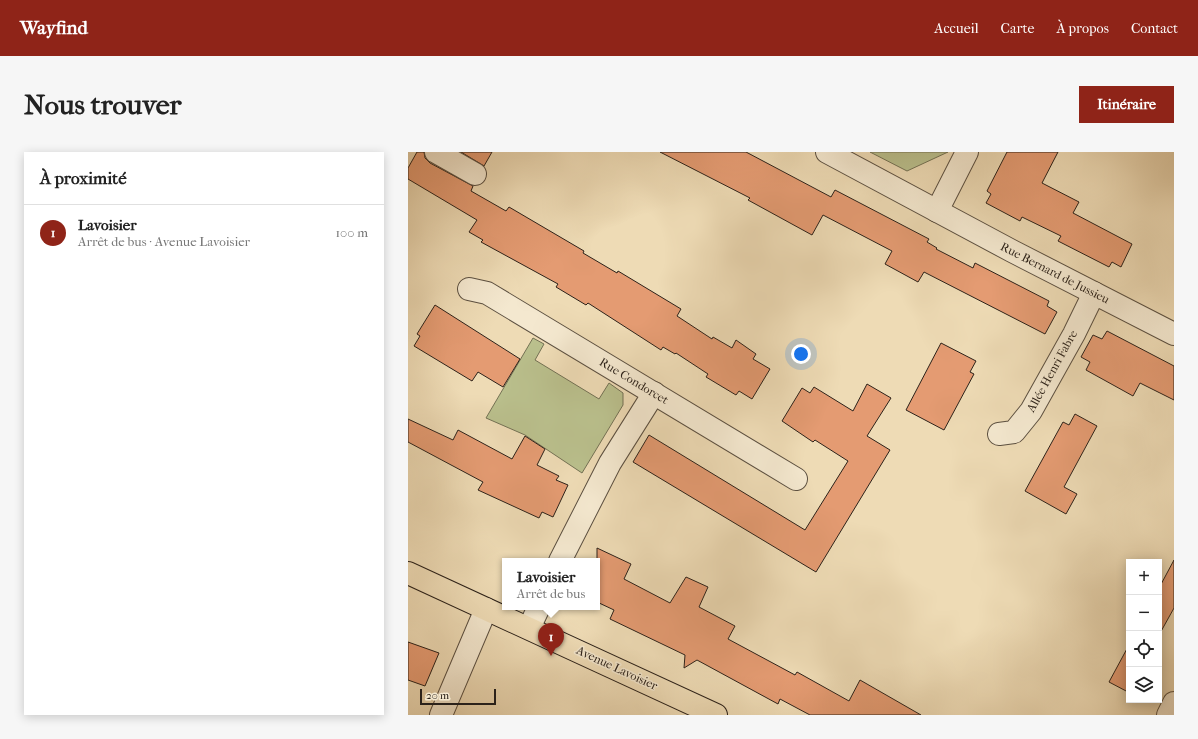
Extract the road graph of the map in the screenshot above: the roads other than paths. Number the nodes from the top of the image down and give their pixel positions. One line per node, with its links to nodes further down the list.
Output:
1 (436, 152): 4 (street)
2 (827, 152): 5 (street, Rue Bernard de Jussieu)
3 (968, 152): 5 (street)
4 (475, 174)
5 (937, 211): 7 (street, Rue Bernard de Jussieu)
6 (470, 289): 9 (street, Rue Condorcet)
7 (1094, 293): 8 (street, Rue Bernard de Jussieu); 10 (street, Allée Henri Fabre)
8 (1174, 334)
9 (654, 393): 11 (street, Rue Condorcet); 12 (street)
10 (999, 434)
11 (796, 479)
12 (562, 558)
13 (408, 573): 14 (main road, Avenue Lavoisier)
14 (486, 609): 16 (main road, Avenue Lavoisier); 18 (street)
15 (538, 610): 16 (street)
16 (529, 628): 19 (main road, Avenue Lavoisier)
17 (1174, 703): 20 (street)
18 (441, 715)
19 (716, 715)
20 (1168, 715)

